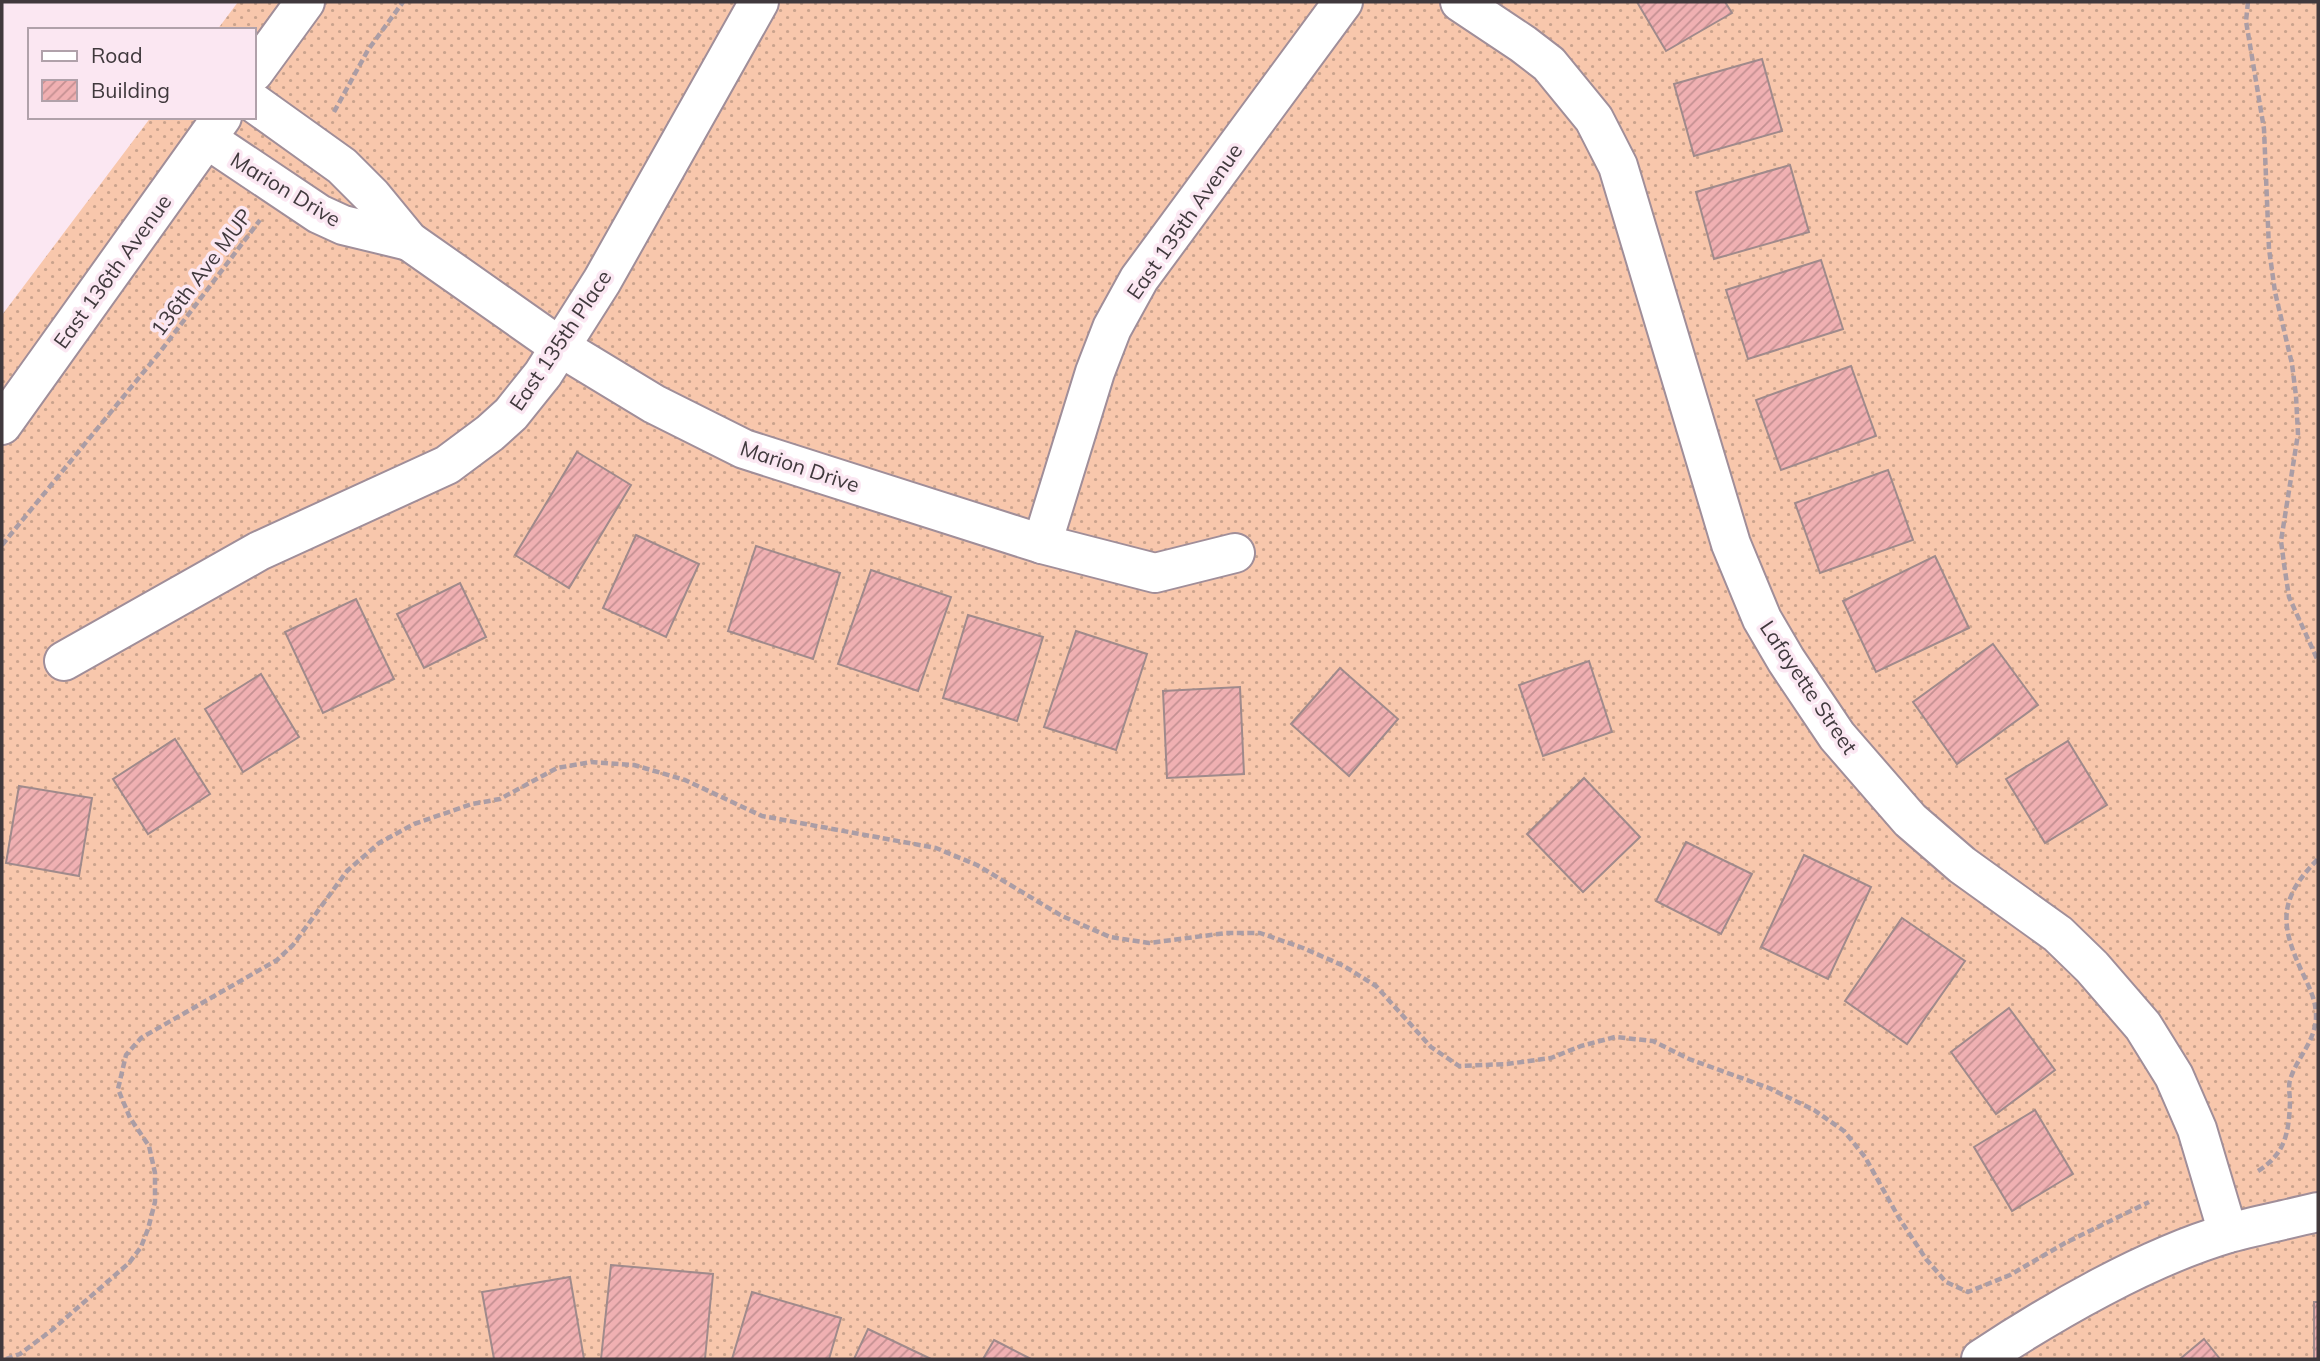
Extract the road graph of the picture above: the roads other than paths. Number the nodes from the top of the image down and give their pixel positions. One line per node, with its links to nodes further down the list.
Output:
1 (304, 2): 5 (street)
2 (759, 2): 9 (street, East 135th Place)
3 (1343, 2): 11 (street, East 135th Avenue)
4 (1460, 2): 15 (street, Lafayette Street)
5 (256, 69)
6 (256, 104): 8 (street, Marion Drive)
7 (215, 128): 8 (street, Marion Drive); 10 (street, East 136th Avenue)
8 (409, 241): 9 (street, Marion Drive)
9 (560, 347): 11 (street, Marion Drive); 13 (street, East 135th Place)
10 (2, 425)
11 (1042, 544): 12 (street, Marion Drive)
12 (1235, 553)
13 (64, 661)
14 (2318, 1212): 15 (street)
15 (2228, 1233): 16 (street)
16 (1981, 1359)

